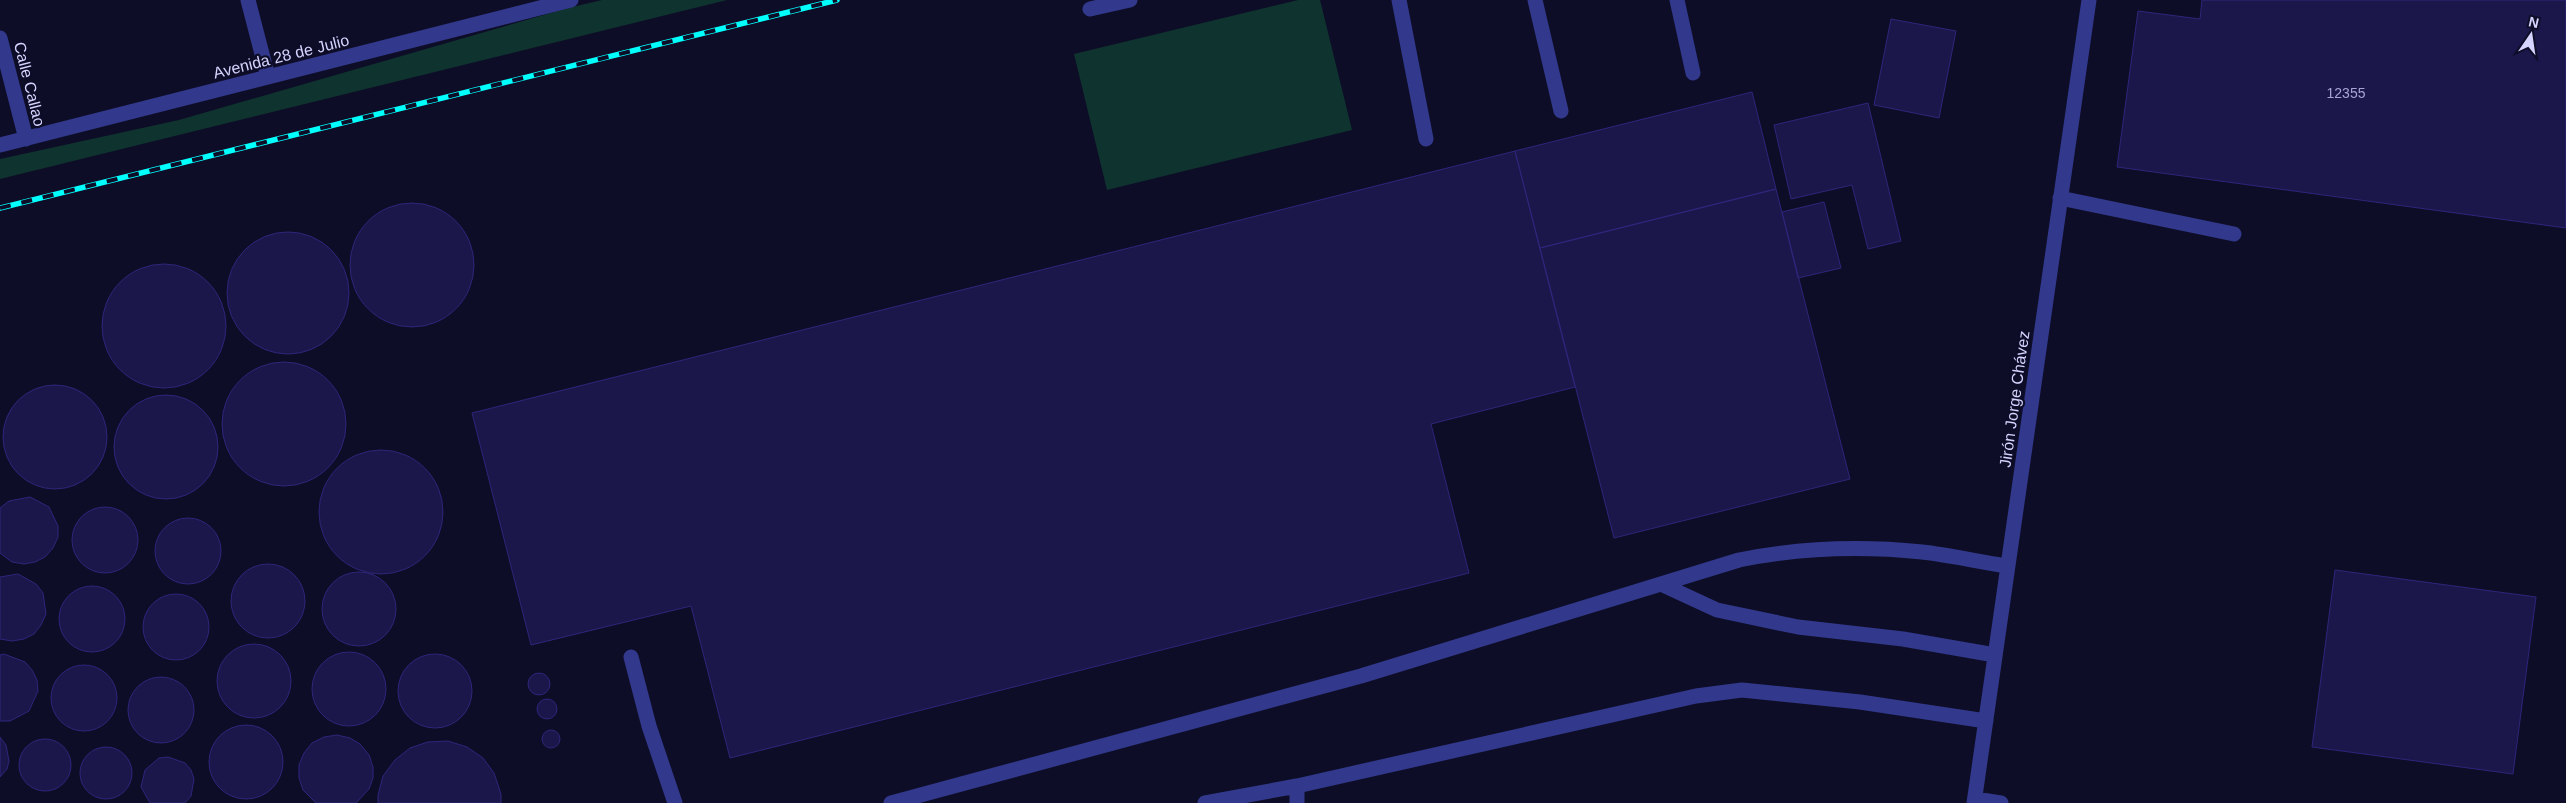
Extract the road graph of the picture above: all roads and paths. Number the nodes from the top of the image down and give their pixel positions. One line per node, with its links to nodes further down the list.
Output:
1 (248, 0): 11 (street)
2 (571, 0): 11 (street, Avenida 28 de Julio)
3 (1130, 0): 8 (street)
4 (1399, 0): 14 (street)
5 (1535, 0): 12 (street)
6 (1677, 0): 10 (street)
7 (2089, 0): 16 (street, Jirón Jorge Chávez)
8 (1090, 9)
9 (0, 38): 13 (street, Calle Callao)
10 (1694, 73)
11 (268, 77): 13 (street, Avenida 28 de Julio)
12 (1561, 111)
13 (26, 139): 15 (street, Avenida 28 de Julio)
14 (1426, 139)
15 (0, 145)
16 (2060, 198): 17 (street); 18 (street, Jirón Jorge Chávez)
17 (2234, 234)
18 (2008, 566): 19 (street); 20 (street, Jirón Jorge Chávez)
19 (1663, 585): 20 (street); 26 (street)
20 (1995, 655): 22 (street, Jirón Jorge Chávez)
21 (631, 657): 25 (street)
22 (1986, 721): 23 (street); 24 (street, Jirón Jorge Chávez)
23 (1297, 786): 27 (street); 28 (street)
24 (1975, 801): 29 (street)
25 (675, 803)
26 (891, 803)
27 (1206, 803)
28 (1297, 803)
29 (2001, 803)

